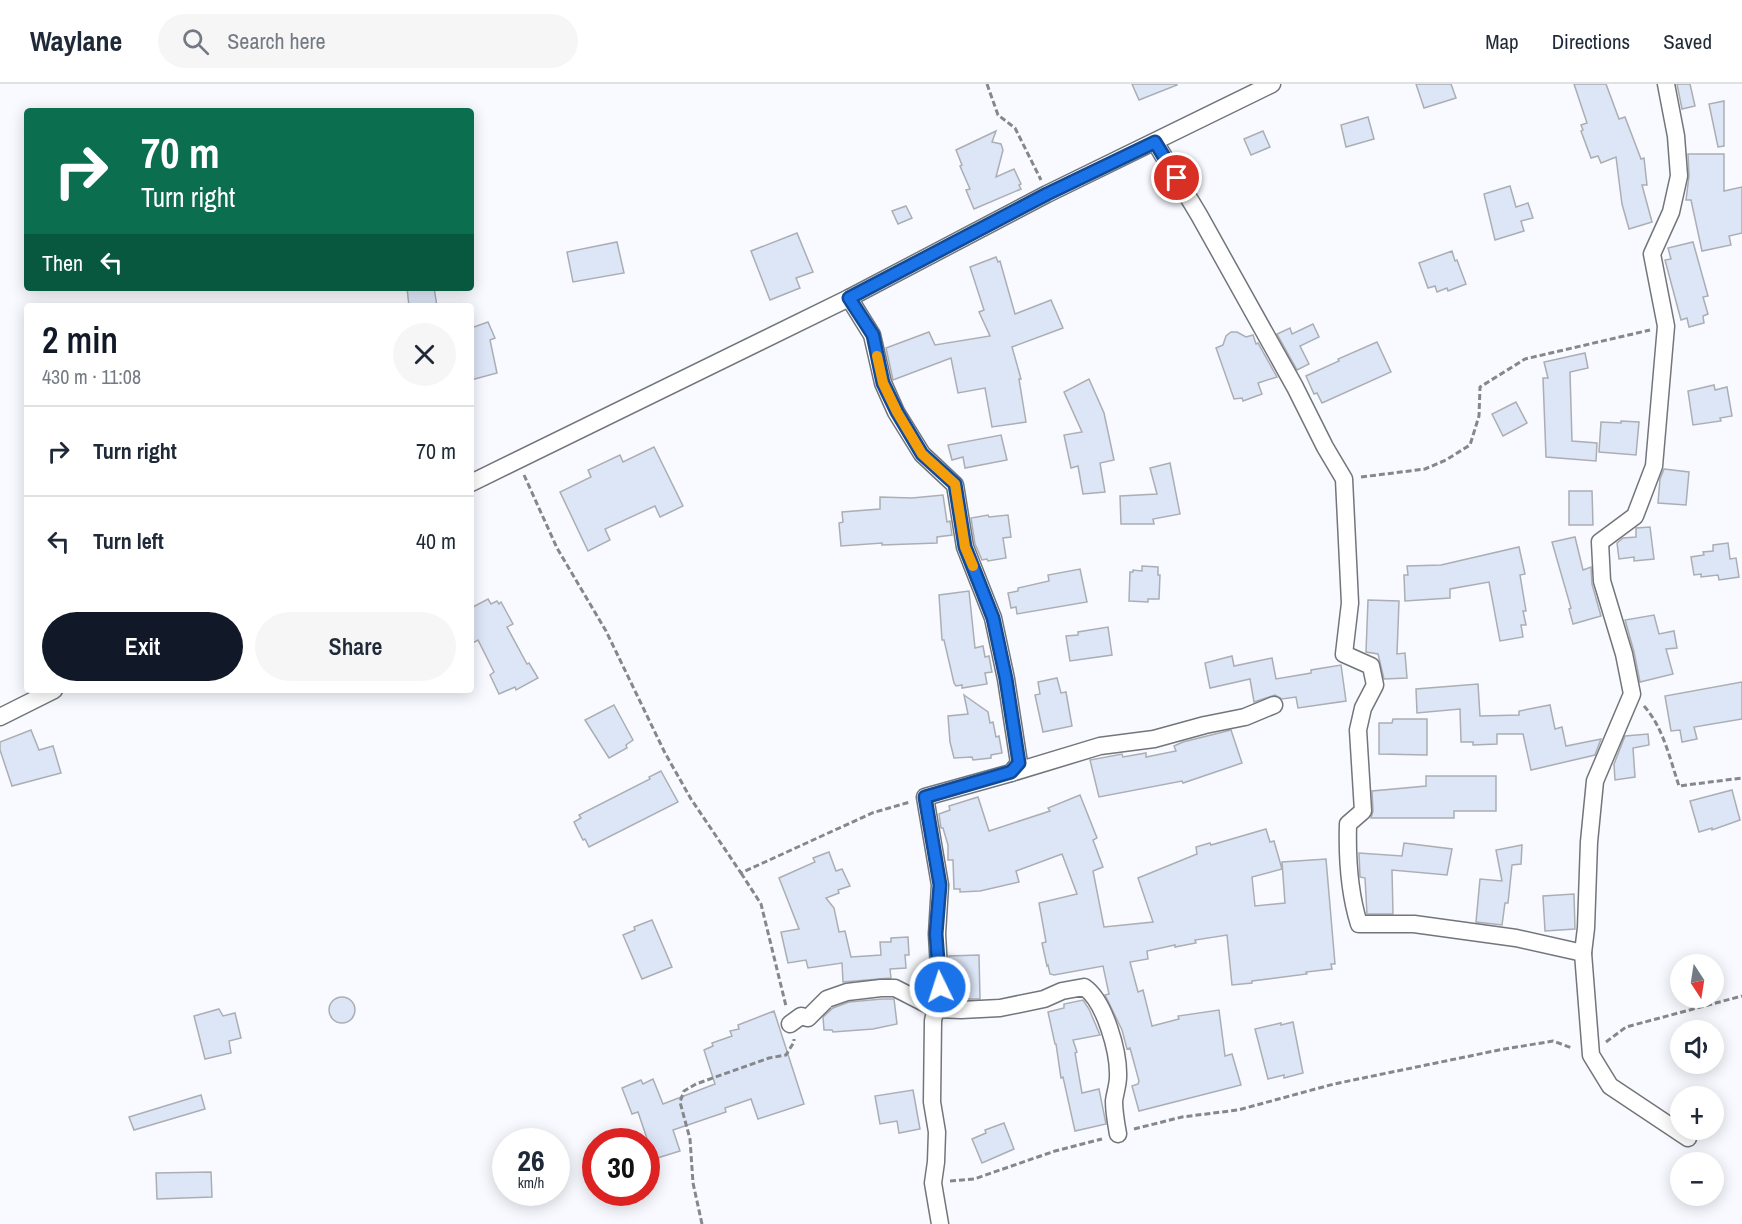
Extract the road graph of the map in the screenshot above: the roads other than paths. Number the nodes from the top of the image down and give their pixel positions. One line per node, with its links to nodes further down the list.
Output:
1 (1272, 84): 3 (street)
2 (1666, 84): 10 (street)
3 (1155, 142): 4 (street); 10 (street)
4 (849, 298): 5 (street); 9 (street)
5 (474, 481)
6 (48, 693): 8 (street)
7 (1274, 705): 9 (street)
8 (0, 717)
9 (1011, 772): 11 (street)
10 (1583, 953): 13 (street)
11 (936, 1009): 12 (street); 14 (street); 15 (street)
12 (790, 1024)
13 (1670, 1126)
14 (1118, 1134)
15 (940, 1224)

